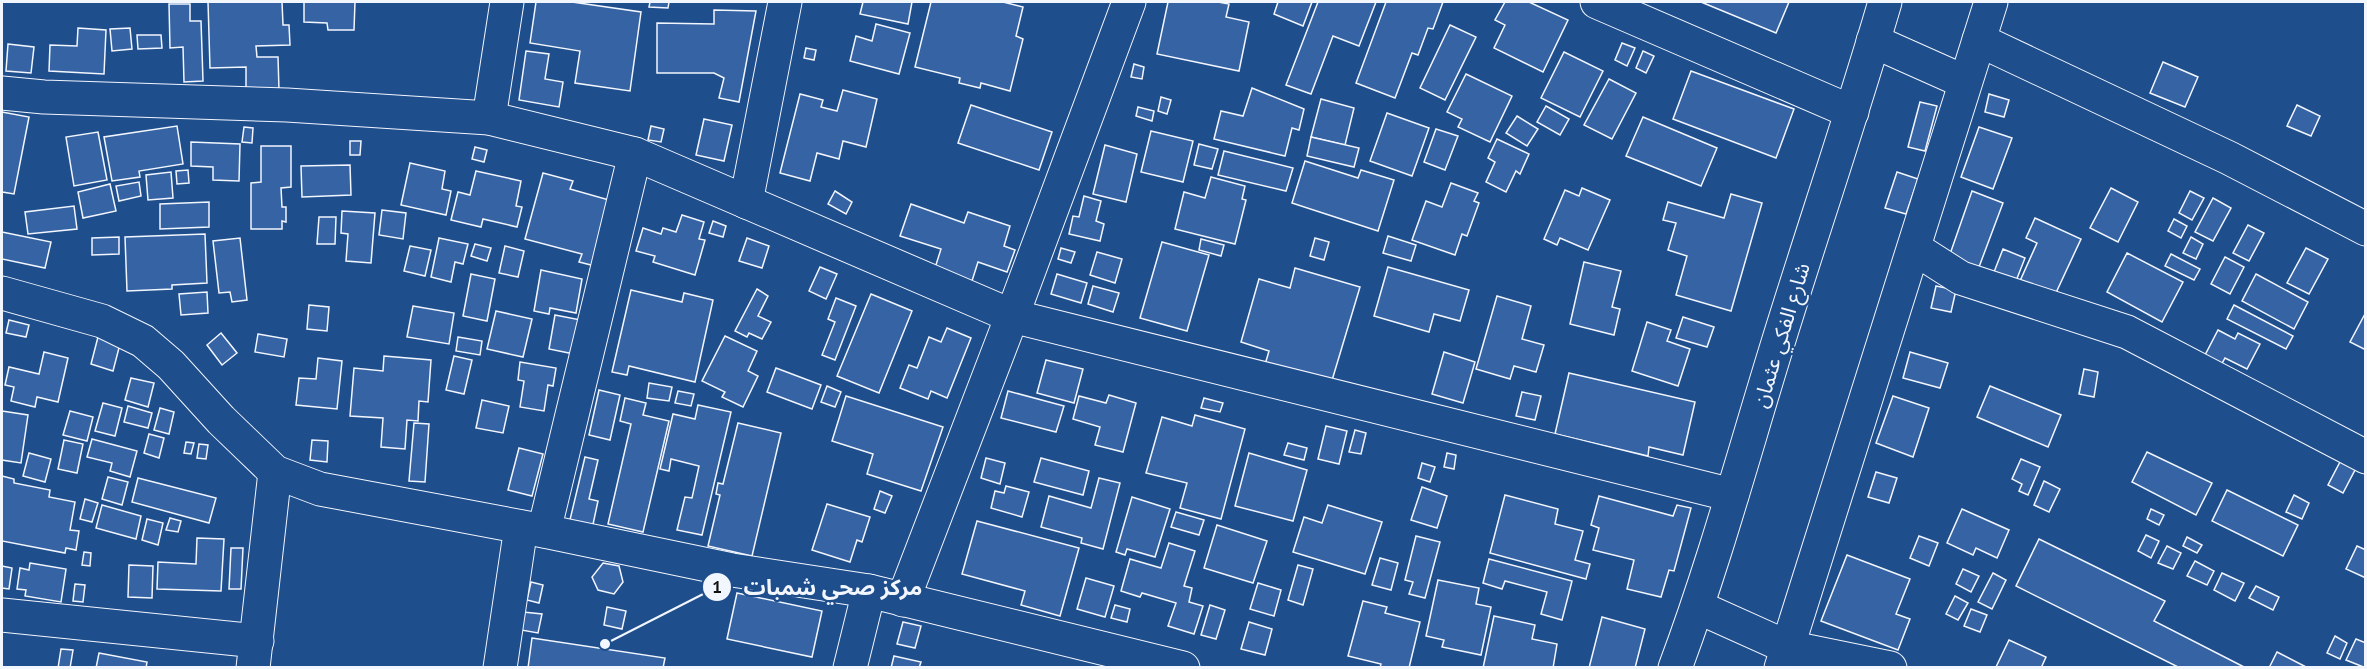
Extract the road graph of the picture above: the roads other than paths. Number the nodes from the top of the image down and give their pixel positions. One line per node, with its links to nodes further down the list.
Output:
1 (507, 2): 12 (street)
2 (785, 2): 14 (street)
3 (1129, 2): 18 (street)
4 (1597, 2): 11 (street)
5 (1885, 2): 8 (street, شارع الفكي عثمان)
6 (1991, 2): 7 (street)
7 (1978, 40): 9 (street); 15 (street)
8 (1873, 41): 9 (street); 11 (street, شارع الفكي عثمان)
9 (1965, 82): 16 (street)
10 (2, 93): 12 (street)
11 (1852, 112): 21 (street, شارع الفكي عثمان)
12 (489, 118): 13 (street)
13 (635, 154): 14 (street); 22 (street)
14 (746, 202): 18 (street)
15 (2366, 229)
16 (1914, 248): 19 (street); 28 (street)
17 (2, 293): 20 (street)
18 (1012, 316): 21 (street); 24 (street)
19 (2366, 457)
20 (275, 472): 22 (street); 27 (street)
21 (1732, 495): 25 (street, شارع الفكي عثمان)
22 (532, 529): 23 (street); 29 (street)
23 (869, 591): 24 (street); 30 (street)
24 (903, 600): 31 (street)
25 (1698, 607): 28 (street); 32 (street, شارع الفكي عثمان)
26 (2, 615): 27 (street)
27 (255, 654)
28 (1784, 657): 33 (street)
29 (500, 668)
30 (850, 668)
31 (1183, 668)
32 (1675, 668)
33 (1890, 668)

